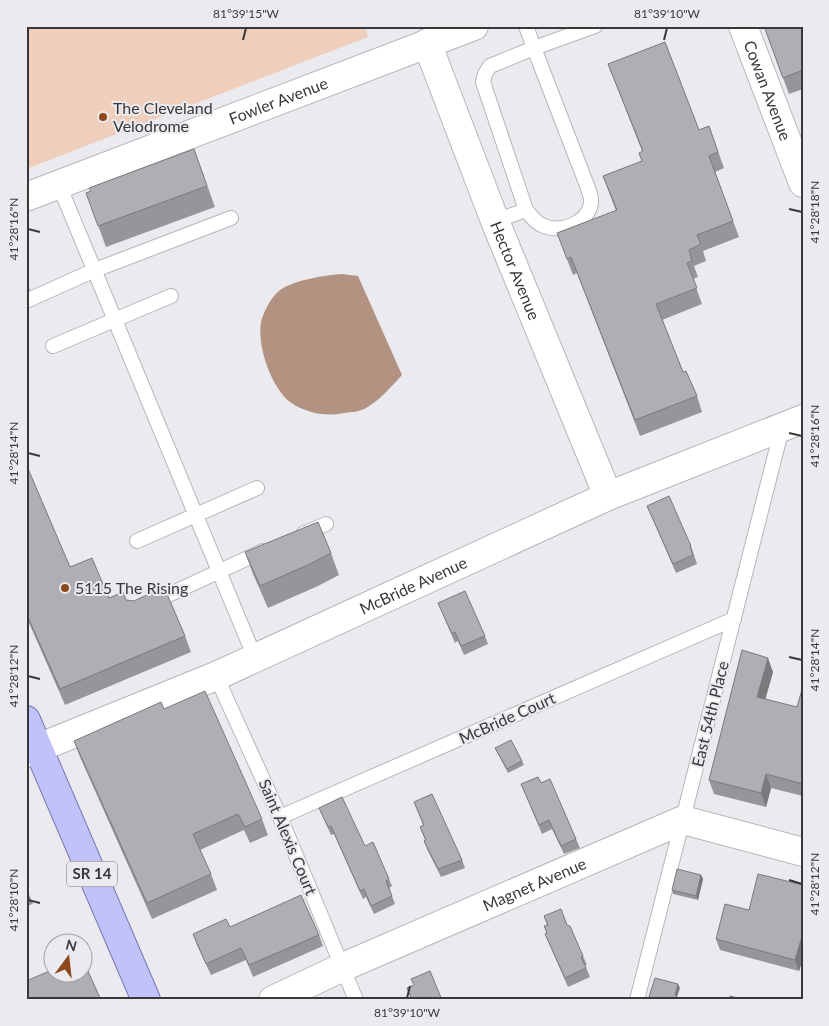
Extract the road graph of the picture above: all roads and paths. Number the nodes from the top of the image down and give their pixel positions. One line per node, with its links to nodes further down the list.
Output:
1 (474, 26): 5 (street, Fowler Avenue)
2 (526, 26): 6 (lane)
3 (595, 26): 6 (lane)
4 (743, 26): 7 (street, Cowan Avenue)
5 (427, 43): 8 (street, Fowler Avenue); 12 (street, Hector Avenue)
6 (534, 48): 10 (lane); 10 (lane)
7 (803, 183)
8 (60, 185): 9 (street, Fowler Avenue); 13 (lane)
9 (26, 197)
10 (526, 210): 12 (lane)
11 (231, 218): 13 (lane)
12 (495, 221): 20 (street, Hector Avenue)
13 (95, 270): 15 (lane); 16 (lane)
14 (171, 296): 16 (lane)
15 (26, 301)
16 (116, 319): 17 (lane); 21 (lane)
17 (53, 346)
18 (793, 424): 20 (street, McBride Avenue); 28 (lane, East 54th Place)
19 (257, 488): 21 (lane)
20 (608, 496): 29 (street, McBride Avenue)
21 (196, 515): 24 (lane); 26 (lane)
22 (326, 524): 23 (lane)
23 (290, 540)
24 (137, 541)
25 (272, 547): 26 (lane)
26 (219, 570): 27 (lane); 29 (lane)
27 (137, 609)
28 (734, 620): 33 (lane, McBride Court); 34 (lane, East 54th Place)
29 (255, 658): 30 (street, McBride Avenue)
30 (216, 676): 32 (street, McBride Avenue); 33 (lane, Saint Alexis Court)
31 (26, 720): 32 (main road, SR 14)
32 (33, 750): 37 (main road, SR 14)
33 (280, 817): 36 (lane, Saint Alexis Court)
34 (684, 820): 35 (street); 36 (street, Magnet Avenue); 40 (lane, East 54th Place)
35 (803, 852)
36 (343, 967): 38 (street, Magnet Avenue); 39 (lane, Saint Alexis Court)
37 (146, 1000)
38 (273, 1000)
39 (356, 1000)
40 (637, 1000)

